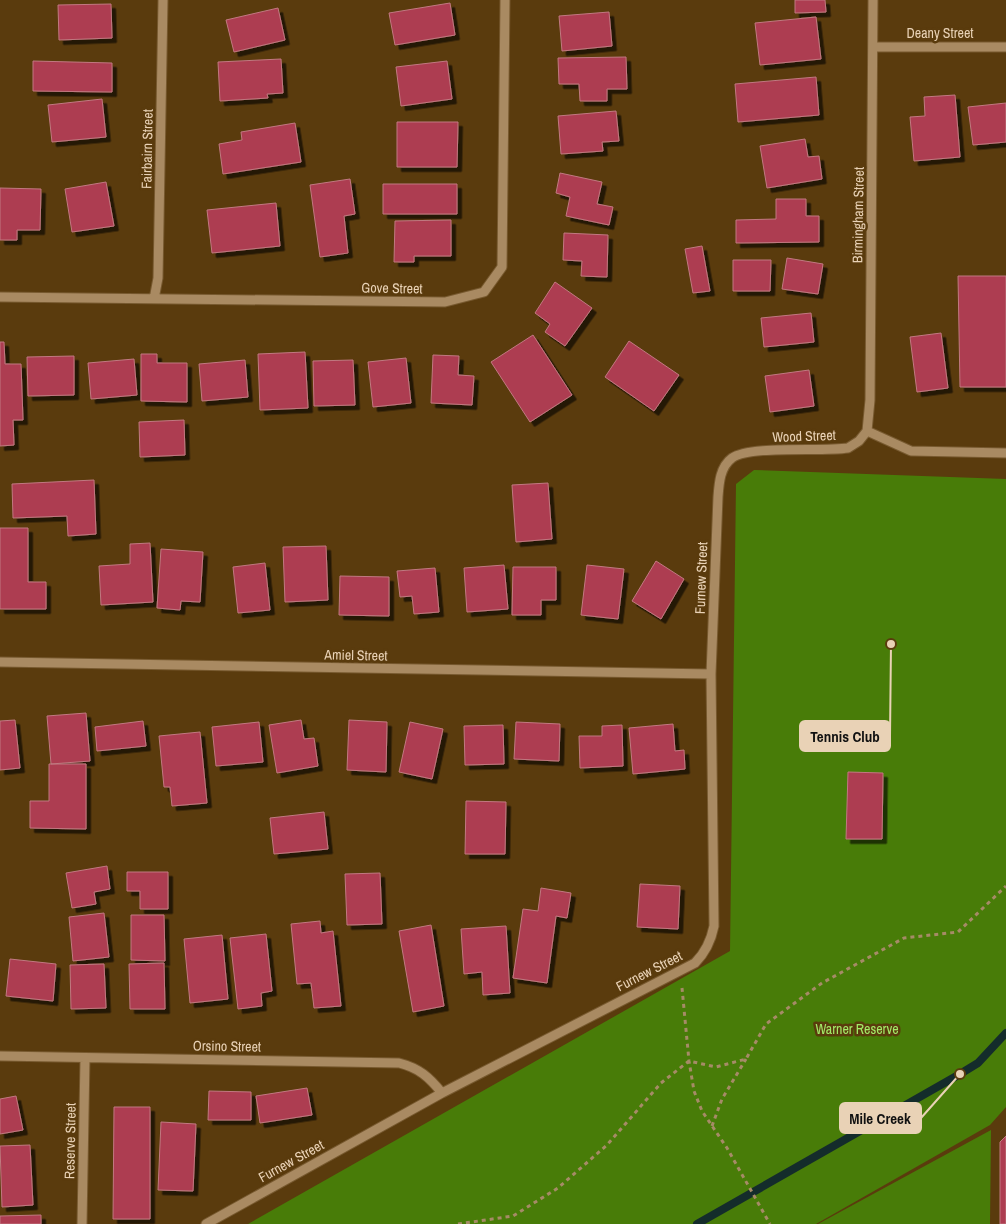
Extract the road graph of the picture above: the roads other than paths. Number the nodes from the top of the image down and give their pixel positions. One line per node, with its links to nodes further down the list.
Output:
1 (163, 0): 7 (street, Fairbairn Street)
2 (505, 0): 7 (street, Gove Street)
3 (874, 0): 4 (street, Birmingham Street)
4 (874, 47): 5 (street, Deany Street); 8 (street, Birmingham Street)
5 (1006, 47)
6 (0, 297): 7 (street, Gove Street)
7 (154, 299)
8 (867, 431): 9 (street); 10 (street, Wood Street)
9 (1006, 453)
10 (741, 454): 12 (street, Furnew Street)
11 (0, 662): 12 (street, Amiel Street)
12 (710, 674): 15 (street, Furnew Street)
13 (0, 1056): 14 (street, Orsino Street)
14 (85, 1058): 15 (street, Orsino Street); 16 (street, Reserve Street)
15 (442, 1093): 17 (street, Furnew Street)
16 (82, 1224)
17 (206, 1224)

